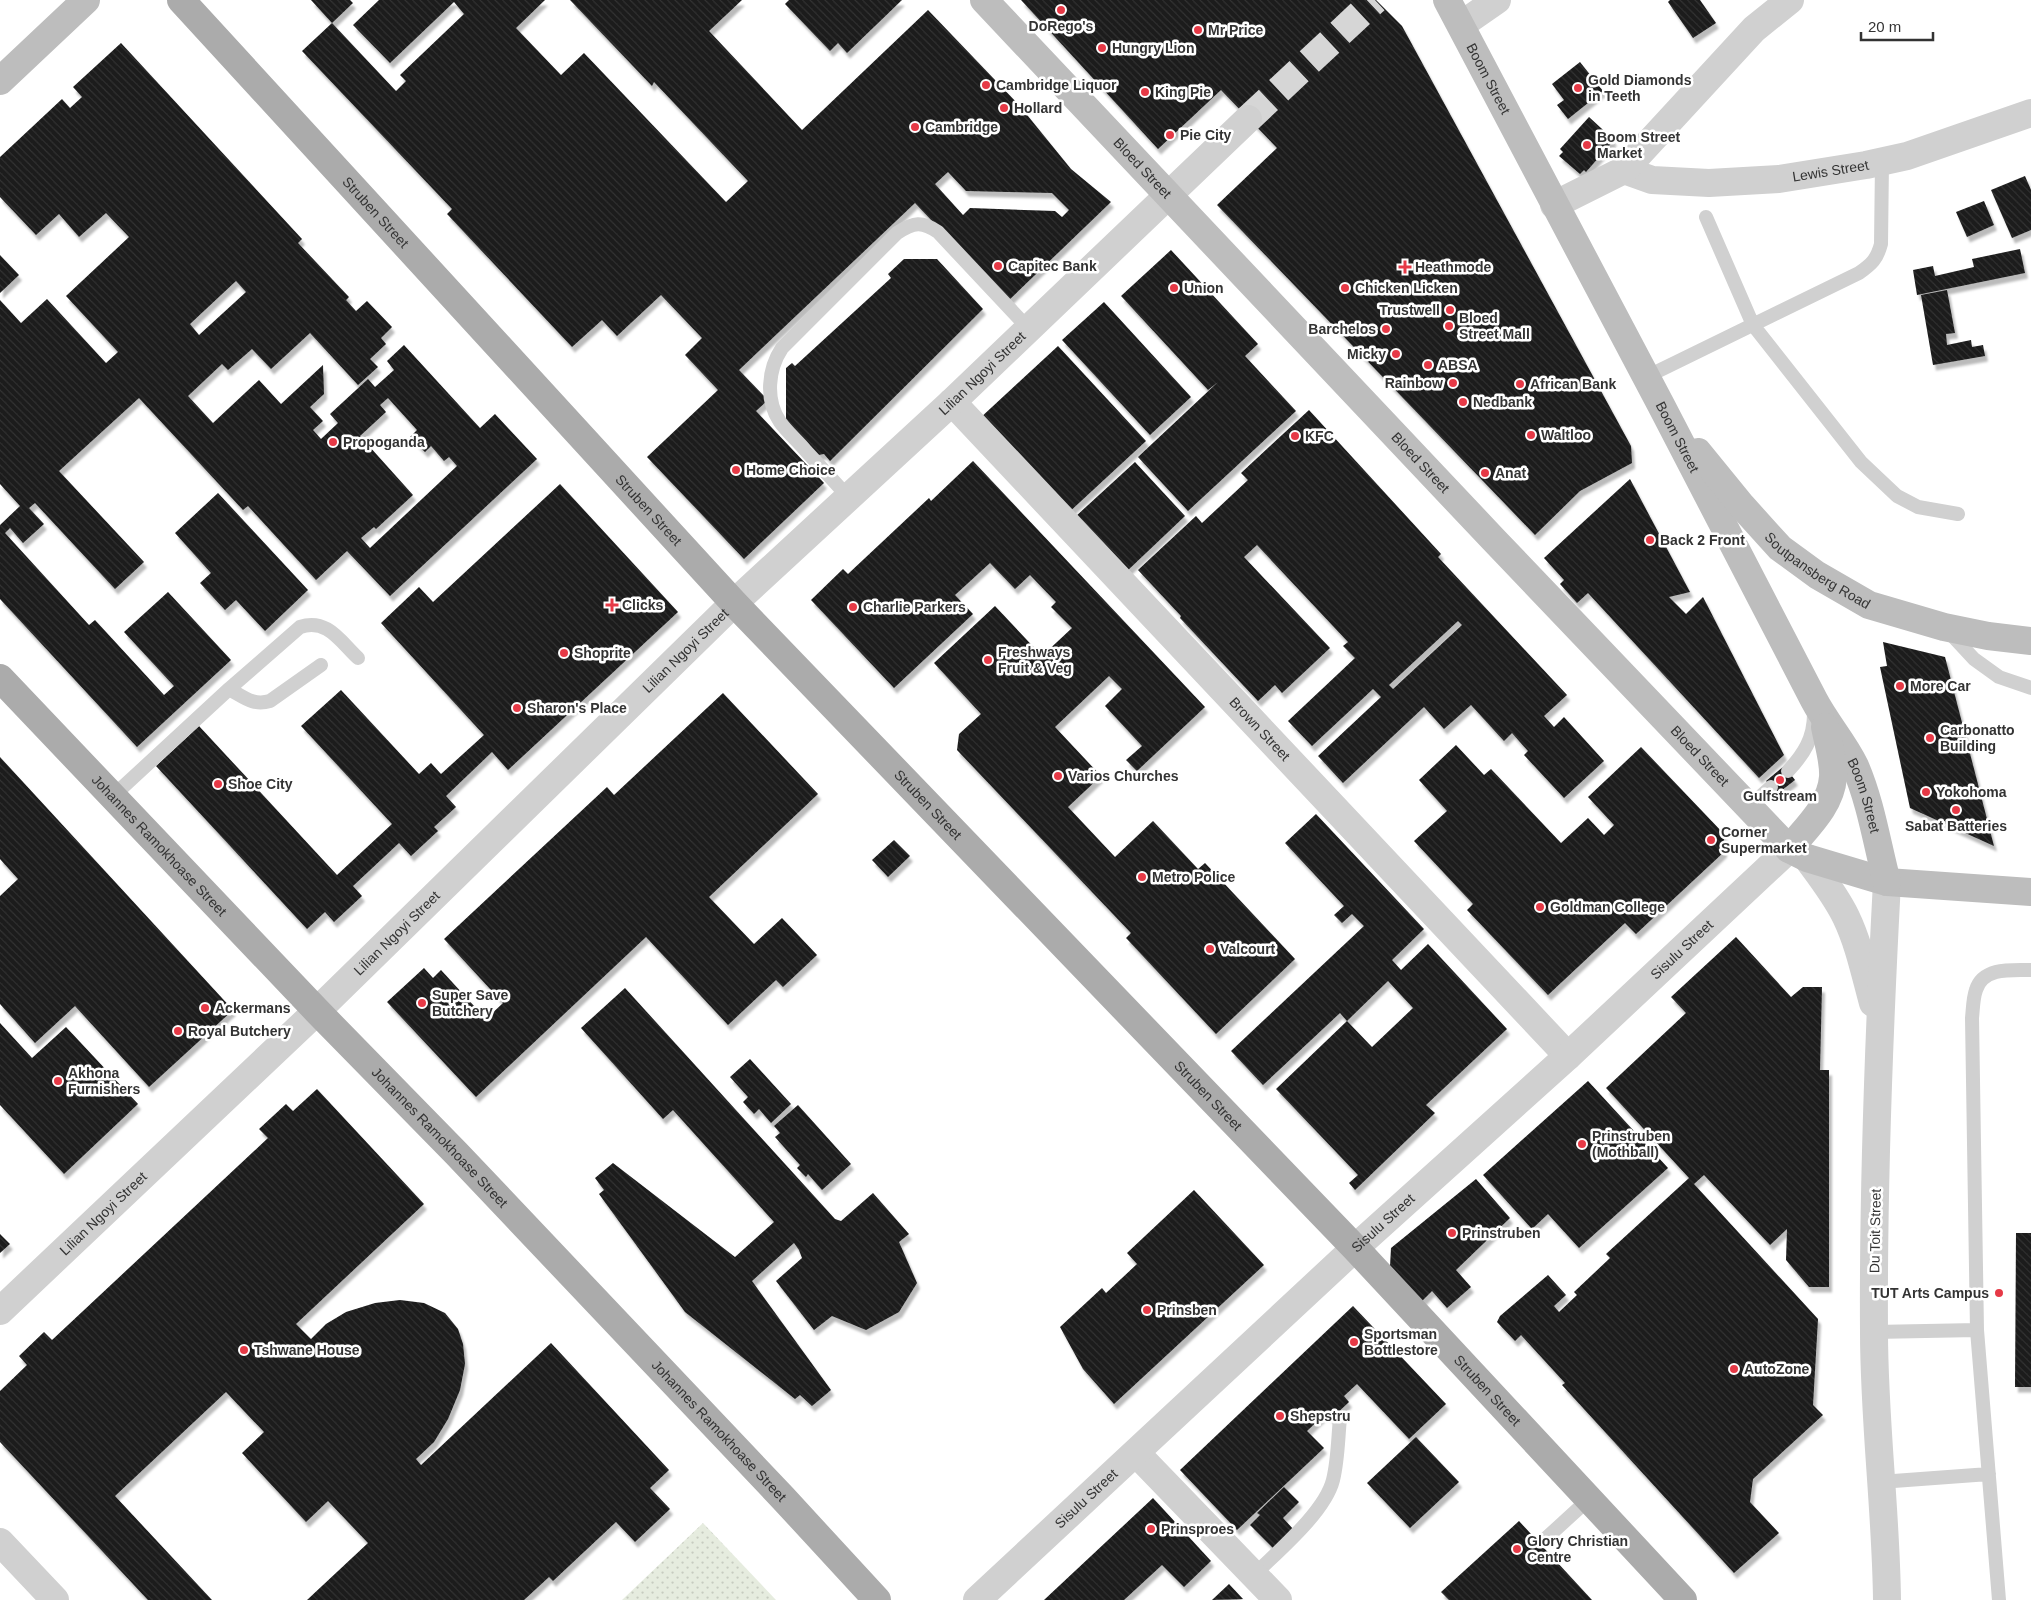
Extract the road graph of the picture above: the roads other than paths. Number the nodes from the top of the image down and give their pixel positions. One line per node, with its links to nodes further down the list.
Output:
1 (86, 0): 8 (main road)
2 (181, 0): 23 (main road, Struben Street)
3 (984, 0): 13 (main road, Bloed Street)
4 (1447, 0): 7 (main road, Boom Street)
5 (1496, 0): 7 (street)
6 (1790, 0): 12 (street)
7 (1461, 25): 14 (main road, Boom Street)
8 (0, 81)
9 (2031, 113): 11 (street, Lewis Street)
10 (1248, 119): 13 (street, Lilian Ngoyi Street)
11 (1882, 162): 12 (street, Lewis Street); 16 (lane)
12 (1624, 170): 14 (street)
13 (1168, 195): 17 (street, Lilian Ngoyi Street); 35 (main road, Bloed Street)
14 (1554, 205): 18 (main road, Boom Street)
15 (1706, 217): 16 (lane)
16 (1753, 325): 18 (lane); 22 (lane)
17 (1028, 328): 19 (street, Lilian Ngoyi Street); 21 (lane)
18 (1646, 377): 20 (main road, Boom Street)
19 (952, 402): 21 (street, Lilian Ngoyi Street); 42 (street, Brown Street)
20 (1661, 405): 24 (main road, Soutpansberg Road); 31 (main road, Boom Street)
21 (848, 497): 23 (street, Lilian Ngoyi Street)
22 (1958, 514)
23 (734, 603): 40 (street, Lilian Ngoyi Street); 43 (main road, Struben Street)
24 (1944, 627): 25 (main road, Soutpansberg Road); 29 (lane)
25 (2031, 641)
26 (358, 658): 30 (lane)
27 (321, 665): 30 (lane)
28 (2, 685): 34 (main road, Johannes Ramokhoase Street)
29 (2031, 688)
30 (229, 689): 34 (lane)
31 (1818, 708): 32 (lane); 36 (main road); 37 (main road, Boom Street)
32 (1788, 771)
33 (1771, 786): 35 (lane)
34 (112, 797): 40 (main road, Johannes Ramokhoase Street)
35 (1749, 807): 36 (main road, Bloed Street)
36 (1798, 854): 37 (main road, Bloed Street); 41 (street, Du Toit Street); 42 (street, Sisulu Street)
37 (1887, 882): 38 (main road); 41 (street, Du Toit Street)
38 (2031, 892)
39 (2031, 970): 45 (lane)
40 (316, 1011): 44 (street, Lilian Ngoyi Street); 57 (main road, Johannes Ramokhoase Street)
41 (1879, 1023): 46 (street, Du Toit Street)
42 (1568, 1056): 43 (street, Sisulu Street)
43 (1355, 1248): 48 (street, Sisulu Street); 51 (main road, Struben Street)
44 (0, 1311)
45 (1977, 1330): 46 (lane); 49 (lane)
46 (1874, 1332): 50 (street, Du Toit Street)
47 (1340, 1418): 55 (lane)
48 (1136, 1453): 55 (street); 58 (street, Sisulu Street)
49 (1989, 1474): 50 (lane); 63 (lane)
50 (1880, 1482): 54 (street, Du Toit Street)
51 (1588, 1499): 52 (lane); 60 (main road, Struben Street)
52 (1544, 1541)
53 (0, 1542): 56 (street)
54 (1886, 1559): 61 (street, Du Toit Street); 62 (street, Du Toit Street)
55 (1254, 1575): 59 (street)
56 (55, 1600)
57 (877, 1600)
58 (977, 1600)
59 (1278, 1600)
60 (1683, 1600)
61 (1887, 1600)
62 (1900, 1600)
63 (1999, 1600)

